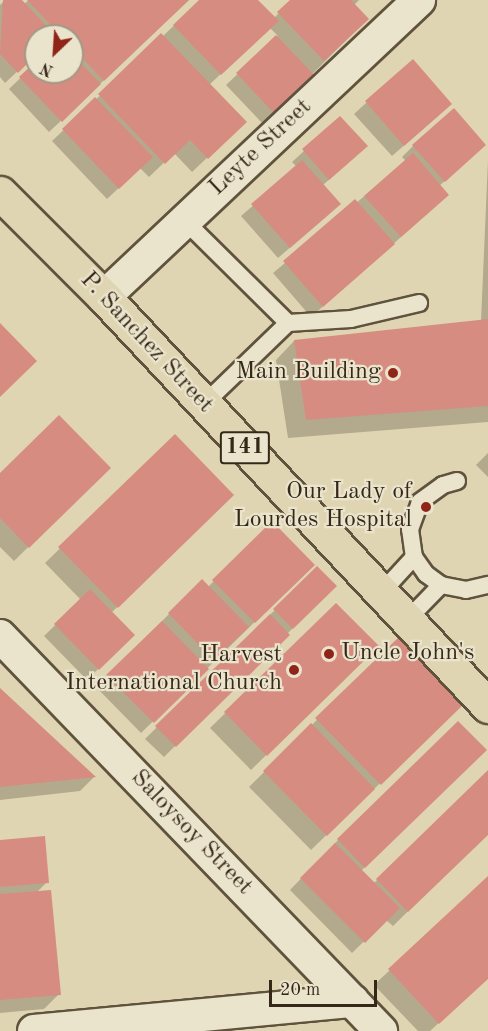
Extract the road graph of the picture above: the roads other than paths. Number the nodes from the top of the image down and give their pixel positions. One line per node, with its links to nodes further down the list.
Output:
1 (419, 0): 3 (street, Leyte Street)
2 (0, 193): 4 (main road, P. Sanchez Street / 141)
3 (184, 220): 4 (street, Leyte Street); 6 (lane)
4 (104, 297): 7 (main road, P. Sanchez Street / 141)
5 (420, 303): 6 (lane)
6 (288, 323): 7 (lane)
7 (204, 404): 12 (main road, P. Sanchez Street / 141)
8 (457, 481): 9 (lane)
9 (414, 557): 10 (lane); 12 (lane)
10 (441, 585): 11 (lane); 13 (lane)
11 (488, 585)
12 (381, 593): 13 (main road, P. Sanchez Street / 141)
13 (407, 620): 16 (main road, P. Sanchez Street / 141)
14 (0, 636): 15 (street, Saloysoy Street)
15 (12, 662): 17 (street, Saloysoy Street)
16 (488, 706)
17 (353, 1001): 18 (street); 19 (street, Saloysoy Street)
18 (34, 1031)
19 (381, 1031)

